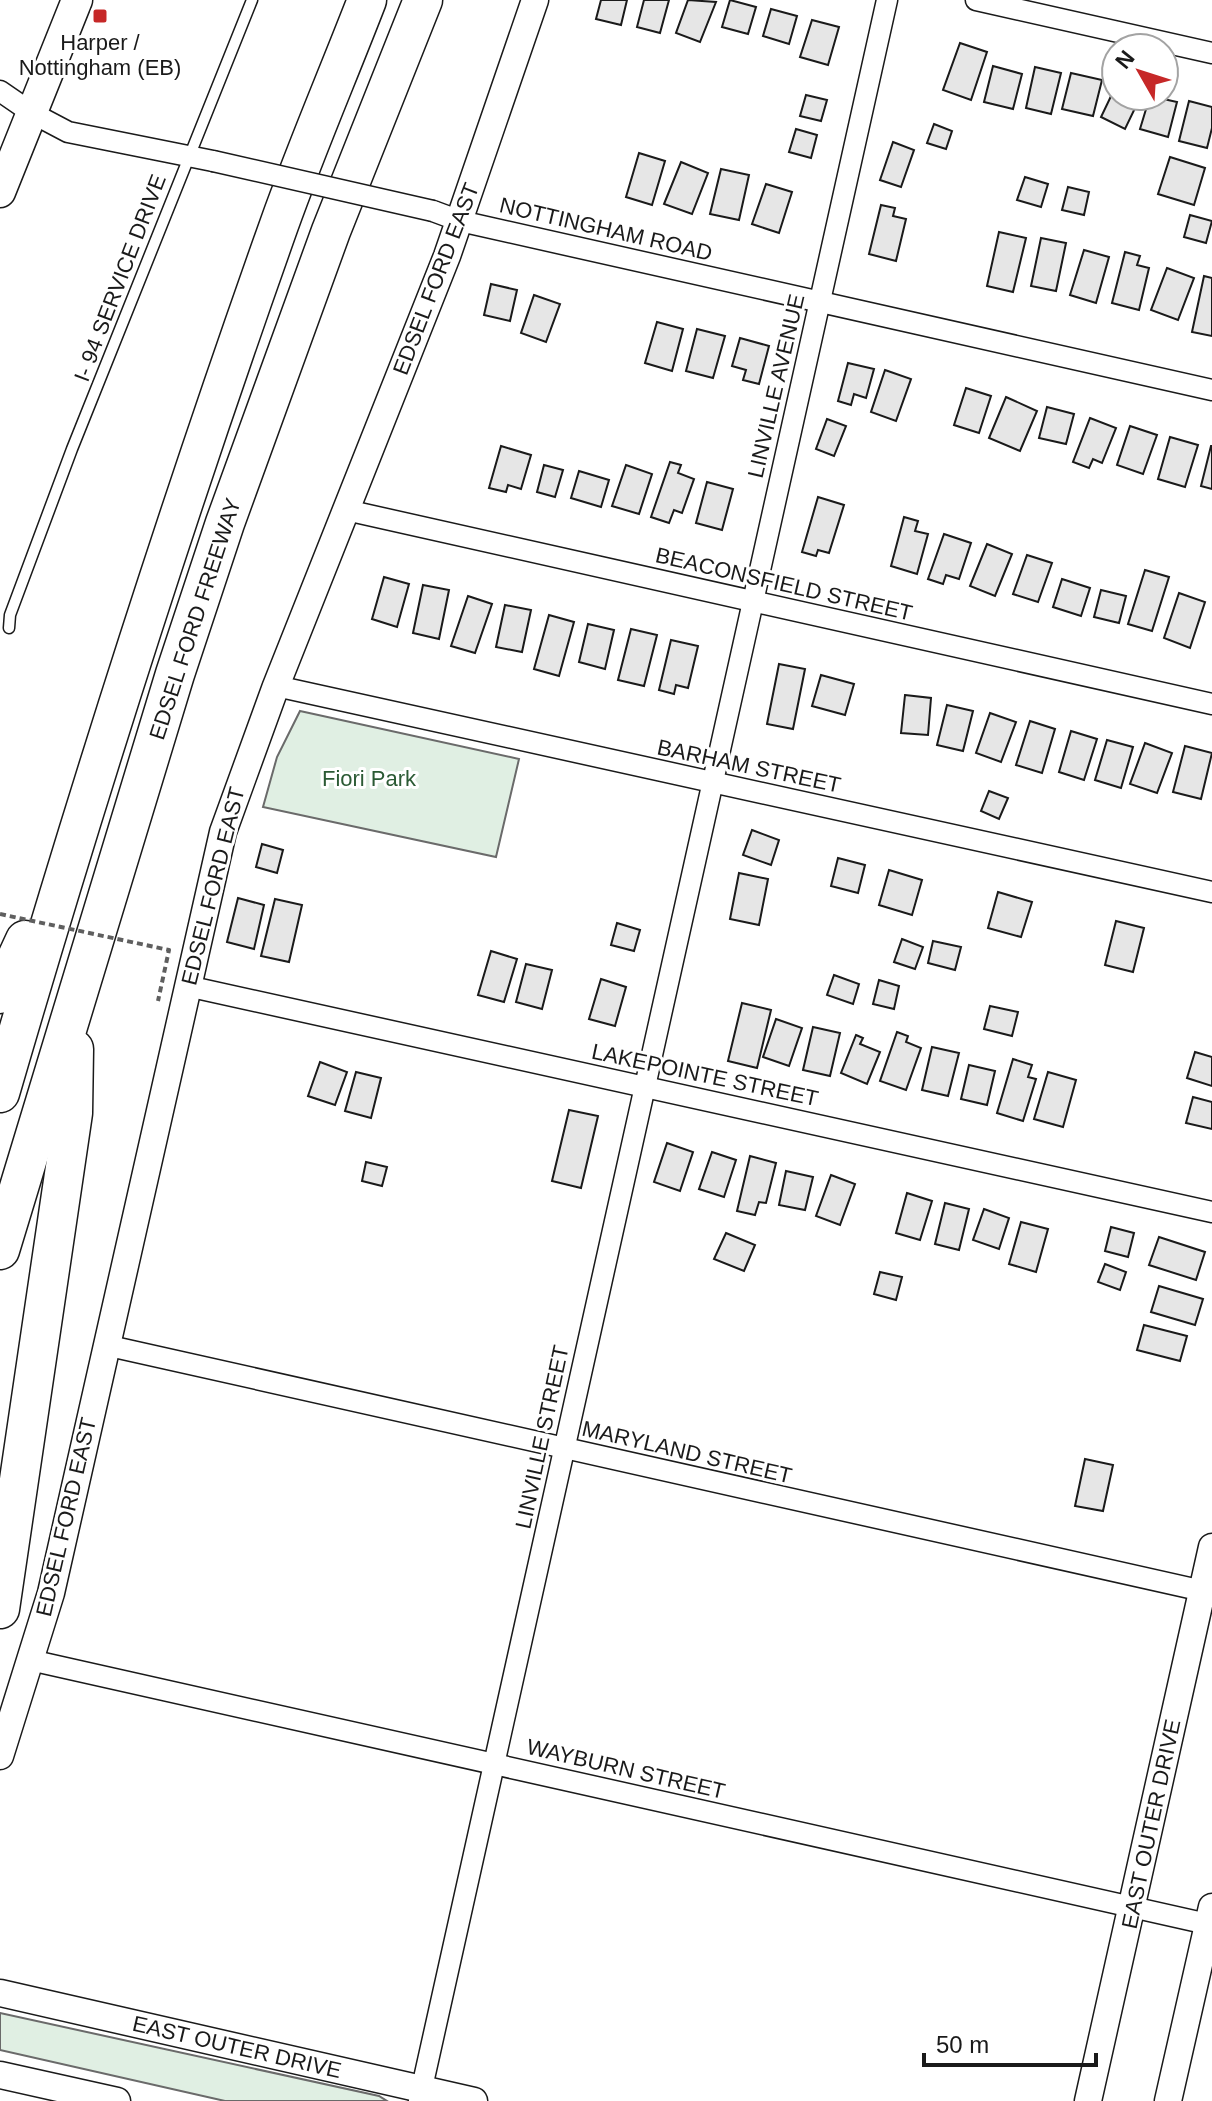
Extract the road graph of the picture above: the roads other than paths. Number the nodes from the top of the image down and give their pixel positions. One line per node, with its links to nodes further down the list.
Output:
1 (77, 0): 10 (main road)
2 (252, 0): 11 (lane, I- 94 SERVICE DRIVE)
3 (367, 0): 22 (highway)
4 (423, 0): 26 (highway, EDSEL FORD FREEWAY)
5 (535, 0): 13 (street, EDSEL FORD EAST)
6 (887, 0): 14 (street, LINVILLE AVENUE)
7 (976, 0): 8 (street)
8 (1212, 53)
9 (0, 91): 10 (street, NOTTINGHAM ROAD)
10 (32, 113): 11 (street, NOTTINGHAM ROAD); 12 (main road)
11 (189, 156): 13 (street, NOTTINGHAM ROAD, bridge); 18 (lane, I- 94 SERVICE DRIVE)
12 (0, 192)
13 (460, 221): 14 (street, NOTTINGHAM ROAD); 16 (street, EDSEL FORD EAST)
14 (820, 302): 15 (street, NOTTINGHAM ROAD); 17 (street, LINVILLE AVENUE)
15 (1212, 390)
16 (346, 510): 17 (street, BEACONSFIELD STREET); 19 (street, EDSEL FORD EAST)
17 (752, 601): 20 (street, BEACONSFIELD STREET); 21 (street, LINVILLE AVENUE)
18 (9, 628)
19 (276, 686): 21 (street, BARHAM STREET); 24 (street, EDSEL FORD EAST)
20 (1212, 704)
21 (711, 782): 23 (street, BARHAM STREET); 27 (street, LINVILLE STREET)
22 (71, 848): 25 (highway); 28 (highway)
23 (1212, 892)
24 (187, 986): 27 (street, LAKEPOINTE STREET); 31 (street, EDSEL FORD EAST)
25 (0, 994)
26 (75, 1004): 30 (highway, EDSEL FORD FREEWAY); 35 (highway)
27 (643, 1086): 29 (street, LAKEPOINTE STREET); 32 (street, LINVILLE STREET)
28 (0, 1093)
29 (1212, 1212)
30 (0, 1250)
31 (105, 1345): 32 (street, MARYLAND STREET); 36 (street, EDSEL FORD EAST)
32 (564, 1449): 34 (street, MARYLAND STREET); 38 (street, LINVILLE STREET)
33 (1212, 1547): 34 (street, EAST OUTER DRIVE)
34 (1207, 1592): 39 (street, EAST OUTER DRIVE)
35 (0, 1609)
36 (30, 1660): 37 (street, EDSEL FORD EAST); 38 (street, WAYBURN STREET)
37 (0, 1756)
38 (494, 1764): 39 (street, WAYBURN STREET); 43 (street, LINVILLE STREET)
39 (1133, 1907): 40 (street, WAYBURN STREET); 46 (street, EAST OUTER DRIVE)
40 (1211, 1919): 47 (street)
41 (0, 1993): 43 (street, EAST OUTER DRIVE)
42 (0, 2075): 44 (street)
43 (420, 2095): 45 (street, EAST OUTER DRIVE)
44 (117, 2101)
45 (474, 2101)
46 (1088, 2101)
47 (1168, 2101)

